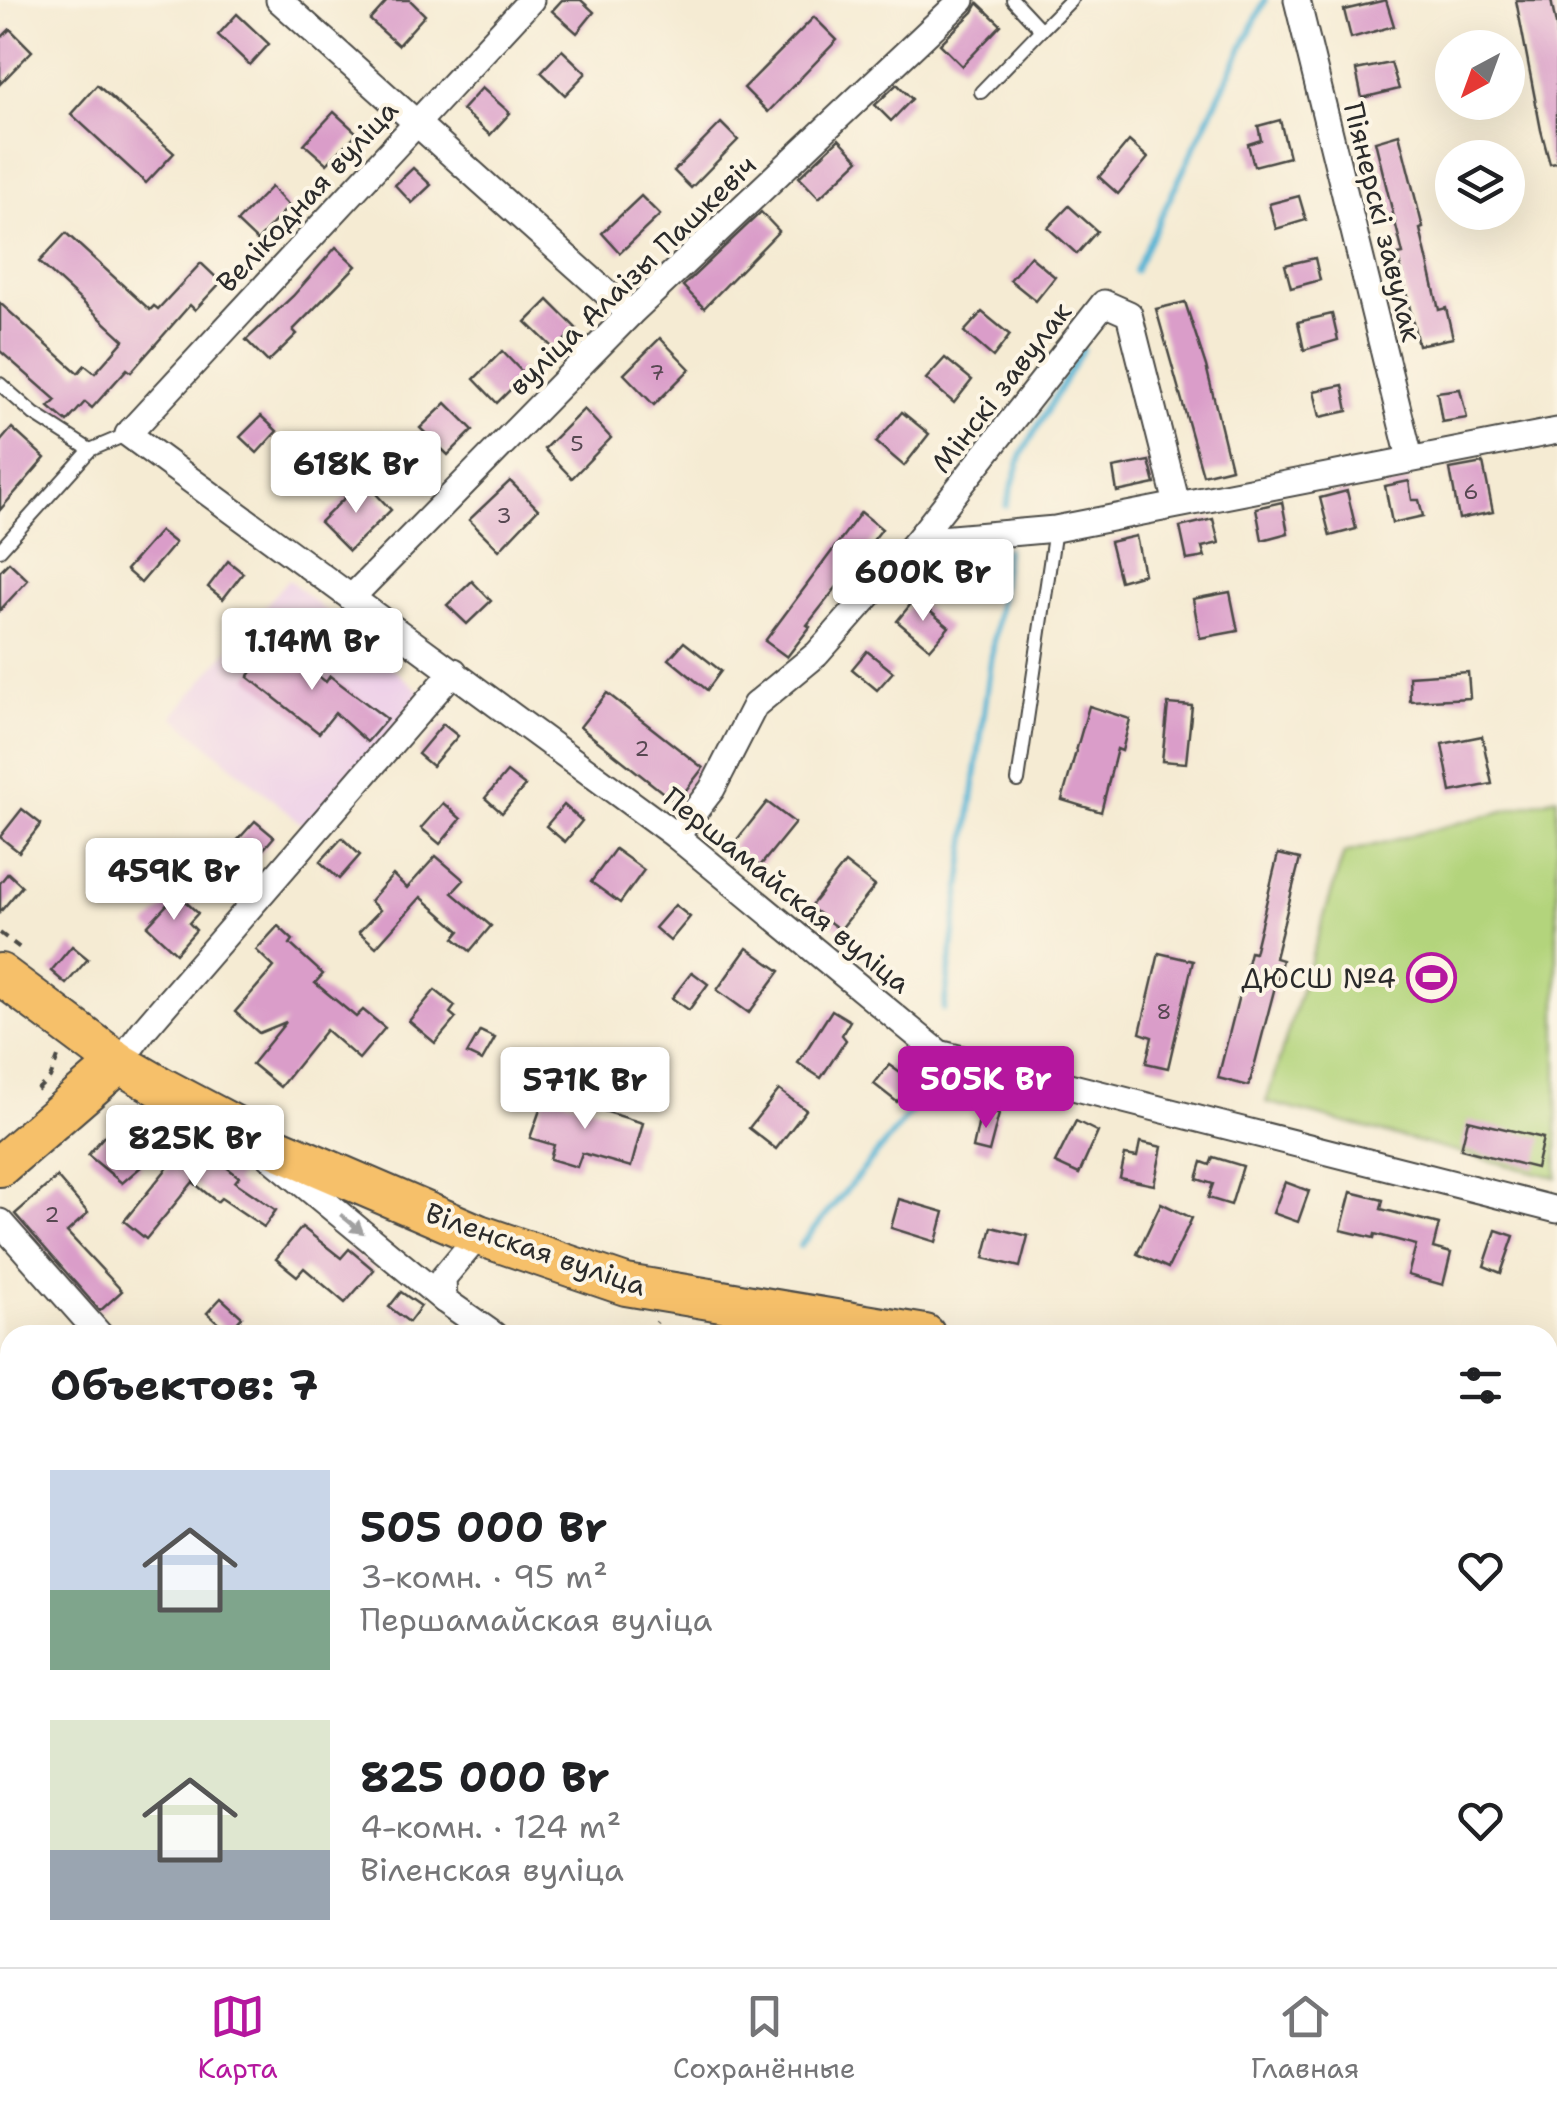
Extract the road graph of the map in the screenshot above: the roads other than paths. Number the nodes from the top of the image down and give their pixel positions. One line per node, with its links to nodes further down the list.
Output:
1 (279, 0): 9 (street)
2 (531, 0): 9 (street, Велікодная вуліца)
3 (962, 0): 10 (street, вуліца Алаізы Пашкевіч)
4 (1013, 0): 7 (lane)
5 (1071, 0): 7 (lane)
6 (1297, 0): 15 (street, Піянерскі завулак)
7 (1041, 30): 8 (lane)
8 (980, 92)
9 (414, 123): 10 (street); 13 (street, Велікодная вуліца)
10 (630, 314): 20 (street, вуліца Алаізы Пашкевіч)
11 (0, 384): 14 (lane)
12 (1557, 431): 15 (street)
13 (128, 434): 14 (lane); 20 (street, Першамайская вуліца)
14 (90, 450): 19 (lane)
15 (1410, 458): 16 (street)
16 (1178, 504): 17 (street); 18 (street, Мінскі завулак)
17 (1055, 530): 18 (street); 22 (lane)
18 (917, 540): 23 (street, Мінскі завулак)
19 (0, 550)
20 (351, 598): 21 (street, Першамайская вуліца)
21 (454, 670): 23 (street, Першамайская вуліца); 25 (street)
22 (1018, 781)
23 (676, 836): 28 (street, Першамайская вуліца)
24 (0, 974): 25 (main road, Віленская вуліца)
25 (119, 1063): 26 (main road, Віленская вуліца); 27 (main road)
26 (222, 1119): 30 (main road, Віленская вуліца); 31 (street, Віленская вуліца, one-way to 31)
27 (0, 1166)
28 (1557, 1210)
29 (0, 1222): 32 (street)
30 (479, 1235): 31 (street); 34 (main road, Віленская вуліца)
31 (444, 1300): 33 (street, Віленская вуліца)
32 (91, 1325)
33 (480, 1325)
34 (865, 1325)

